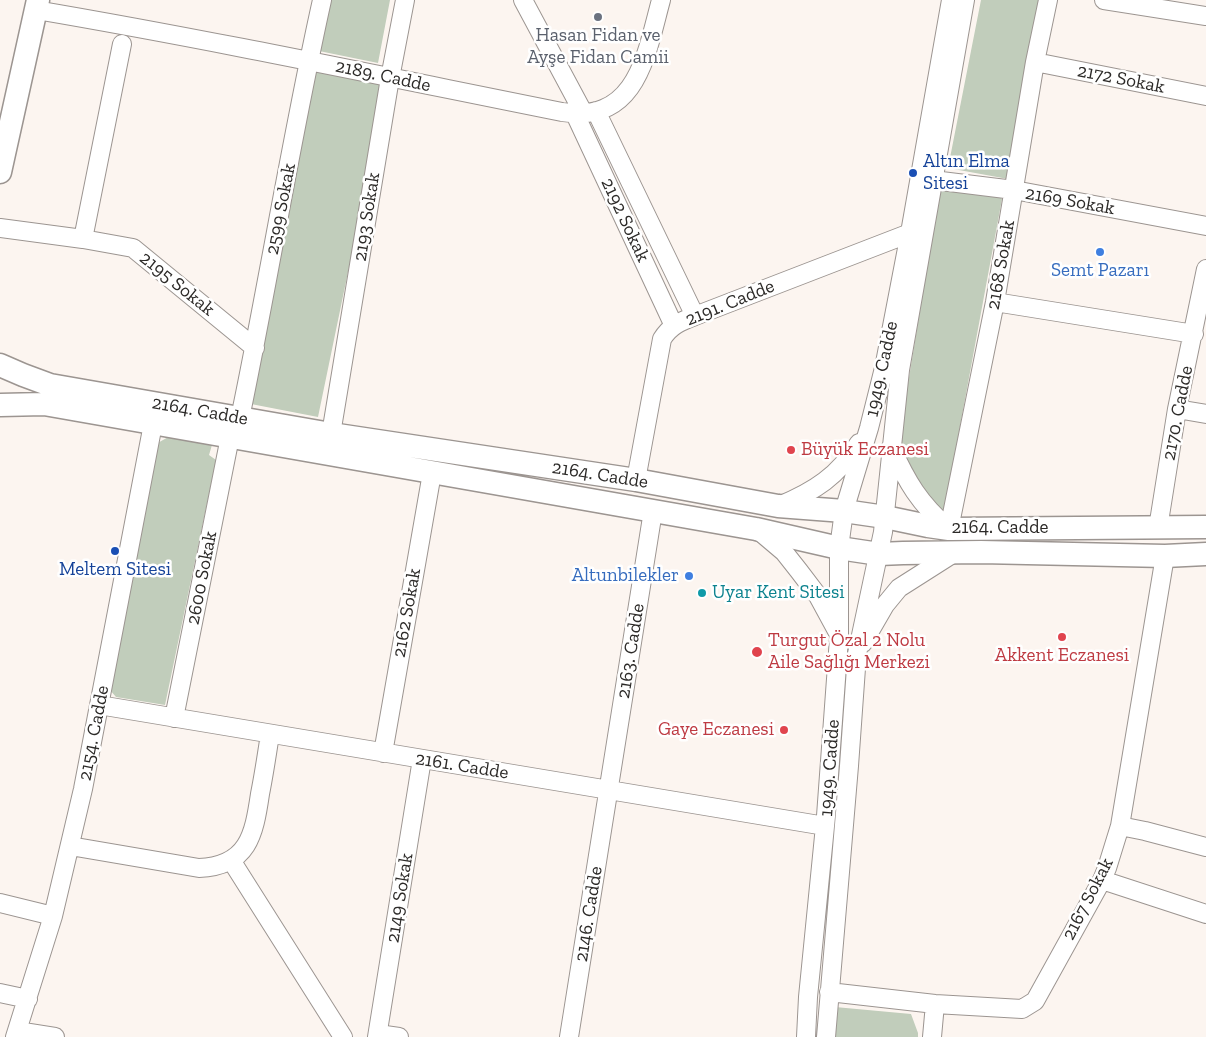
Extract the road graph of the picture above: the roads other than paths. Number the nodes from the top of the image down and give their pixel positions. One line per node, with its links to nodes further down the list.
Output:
1 (322, 0): 12 (street, 2599 Sokak)
2 (405, 0): 14 (street, 2193 Sokak)
3 (523, 0): 16 (street, 2192 Sokak)
4 (661, 0): 16 (street)
5 (951, 0): 22 (street, 1949. Cadde)
6 (965, 0): 18 (street, 1949. Cadde)
7 (1048, 0): 13 (street, 2168 Sokak)
8 (1104, 0): 10 (street)
9 (37, 5): 12 (street, 2189. Cadde); 17 (main road)
10 (1206, 16)
11 (122, 44): 23 (street)
12 (309, 60): 14 (street, 2189. Cadde); 29 (street, 2599 Sokak)
13 (1036, 62): 15 (street, 2172 Sokak); 19 (street, 2168 Sokak)
14 (390, 78): 16 (street, 2189. Cadde); 37 (street, 2193 Sokak)
15 (1206, 96)
16 (585, 113): 26 (street, 2192 Sokak); 27 (street, 2192 Sokak)
17 (0, 172)
18 (934, 180): 19 (street, 2169 Sokak); 38 (street, 1949. Cadde)
19 (1014, 190): 20 (street, 2169 Sokak); 25 (street, 2168 Sokak)
20 (1206, 226)
21 (0, 228): 23 (street, 2195 Sokak)
22 (910, 233): 26 (street, 2191. Cadde); 36 (street, 1949. Cadde)
23 (83, 239): 29 (street, 2195 Sokak)
24 (1206, 269): 28 (street, 2170. Cadde)
25 (995, 302): 28 (street); 48 (street, 2168 Sokak)
26 (695, 316): 27 (street, 2191. Cadde)
27 (674, 326): 40 (street, 2191. Cadde)
28 (1194, 334): 32 (street, 2170. Cadde)
29 (255, 348): 35 (street, 2599 Sokak)
30 (0, 365): 35 (main road, 2164. Cadde)
31 (0, 405): 34 (main road, 2164. Cadde)
32 (1177, 409): 33 (street); 47 (street, 2170. Cadde)
33 (1206, 414)
34 (153, 424): 35 (main road, 2164. Cadde); 56 (street, 2154. Cadde)
35 (235, 428): 37 (main road, 2164. Cadde); 39 (main road, 2164. Cadde); 57 (street, 2600 Sokak)
36 (869, 428): 41 (street); 43 (street, 1949. Cadde)
37 (331, 434): 40 (main road, 2164. Cadde)
38 (891, 446): 44 (street, 1949. Cadde); 48 (street)
39 (432, 473): 42 (main road, 2164. Cadde); 59 (street, 2162 Sokak)
40 (636, 480): 41 (main road, 2164. Cadde)
41 (778, 506): 43 (main road, 2164. Cadde)
42 (653, 511): 46 (main road, 2164. Cadde); 61 (street, 2163. Cadde)
43 (844, 511): 44 (main road, 2164. Cadde); 49 (street, 1949. Cadde)
44 (885, 516): 48 (main road, 2164. Cadde); 51 (street, 1949. Cadde)
45 (1206, 527): 47 (main road, 2164. Cadde)
46 (756, 528): 49 (main road, 2164. Cadde); 54 (street)
47 (1158, 528): 48 (main road, 2164. Cadde)
48 (949, 529)
49 (839, 548): 51 (main road, 2164. Cadde); 54 (street, 1949. Cadde)
50 (954, 553): 51 (main road, 2164. Cadde); 53 (main road, 2164. Cadde); 55 (street)
51 (879, 554): 55 (street, 1949. Cadde)
52 (1206, 554): 53 (main road, 2164. Cadde)
53 (1165, 556): 63 (street, 2167 Sokak)
54 (839, 638): 62 (street, 1949. Cadde)
55 (857, 654): 71 (street, 1949. Cadde)
56 (99, 705): 57 (street, 2161. Cadde); 64 (street, 2154. Cadde)
57 (174, 718): 58 (street, 2161. Cadde)
58 (270, 734): 59 (street, 2161. Cadde); 66 (street)
59 (383, 753): 60 (street, 2161. Cadde)
60 (422, 759): 61 (street, 2161. Cadde); 76 (street, 2149 Sokak)
61 (609, 790): 62 (street, 2161. Cadde); 80 (street, 2146. Cadde)
62 (825, 826): 81 (street, 1949. Cadde)
63 (1120, 826): 65 (street); 67 (street, 2167 Sokak)
64 (70, 846): 66 (street); 70 (street, 2154. Cadde)
65 (1206, 846)
66 (231, 860): 78 (street)
67 (1102, 880): 69 (street); 74 (street, 2167 Sokak)
68 (0, 903): 70 (street)
69 (1206, 914)
70 (53, 916): 73 (street, 2154. Cadde)
71 (829, 992): 74 (street, 2167 Sokak); 82 (street, 1949. Cadde)
72 (0, 993): 73 (street)
73 (28, 999): 75 (street, 2154. Cadde)
74 (935, 1004): 83 (street)
75 (16, 1034): 77 (street)
76 (378, 1036): 79 (street)
77 (55, 1037)
78 (343, 1037)
79 (399, 1037)
80 (569, 1037)
81 (806, 1037)
82 (826, 1037)
83 (932, 1037)

